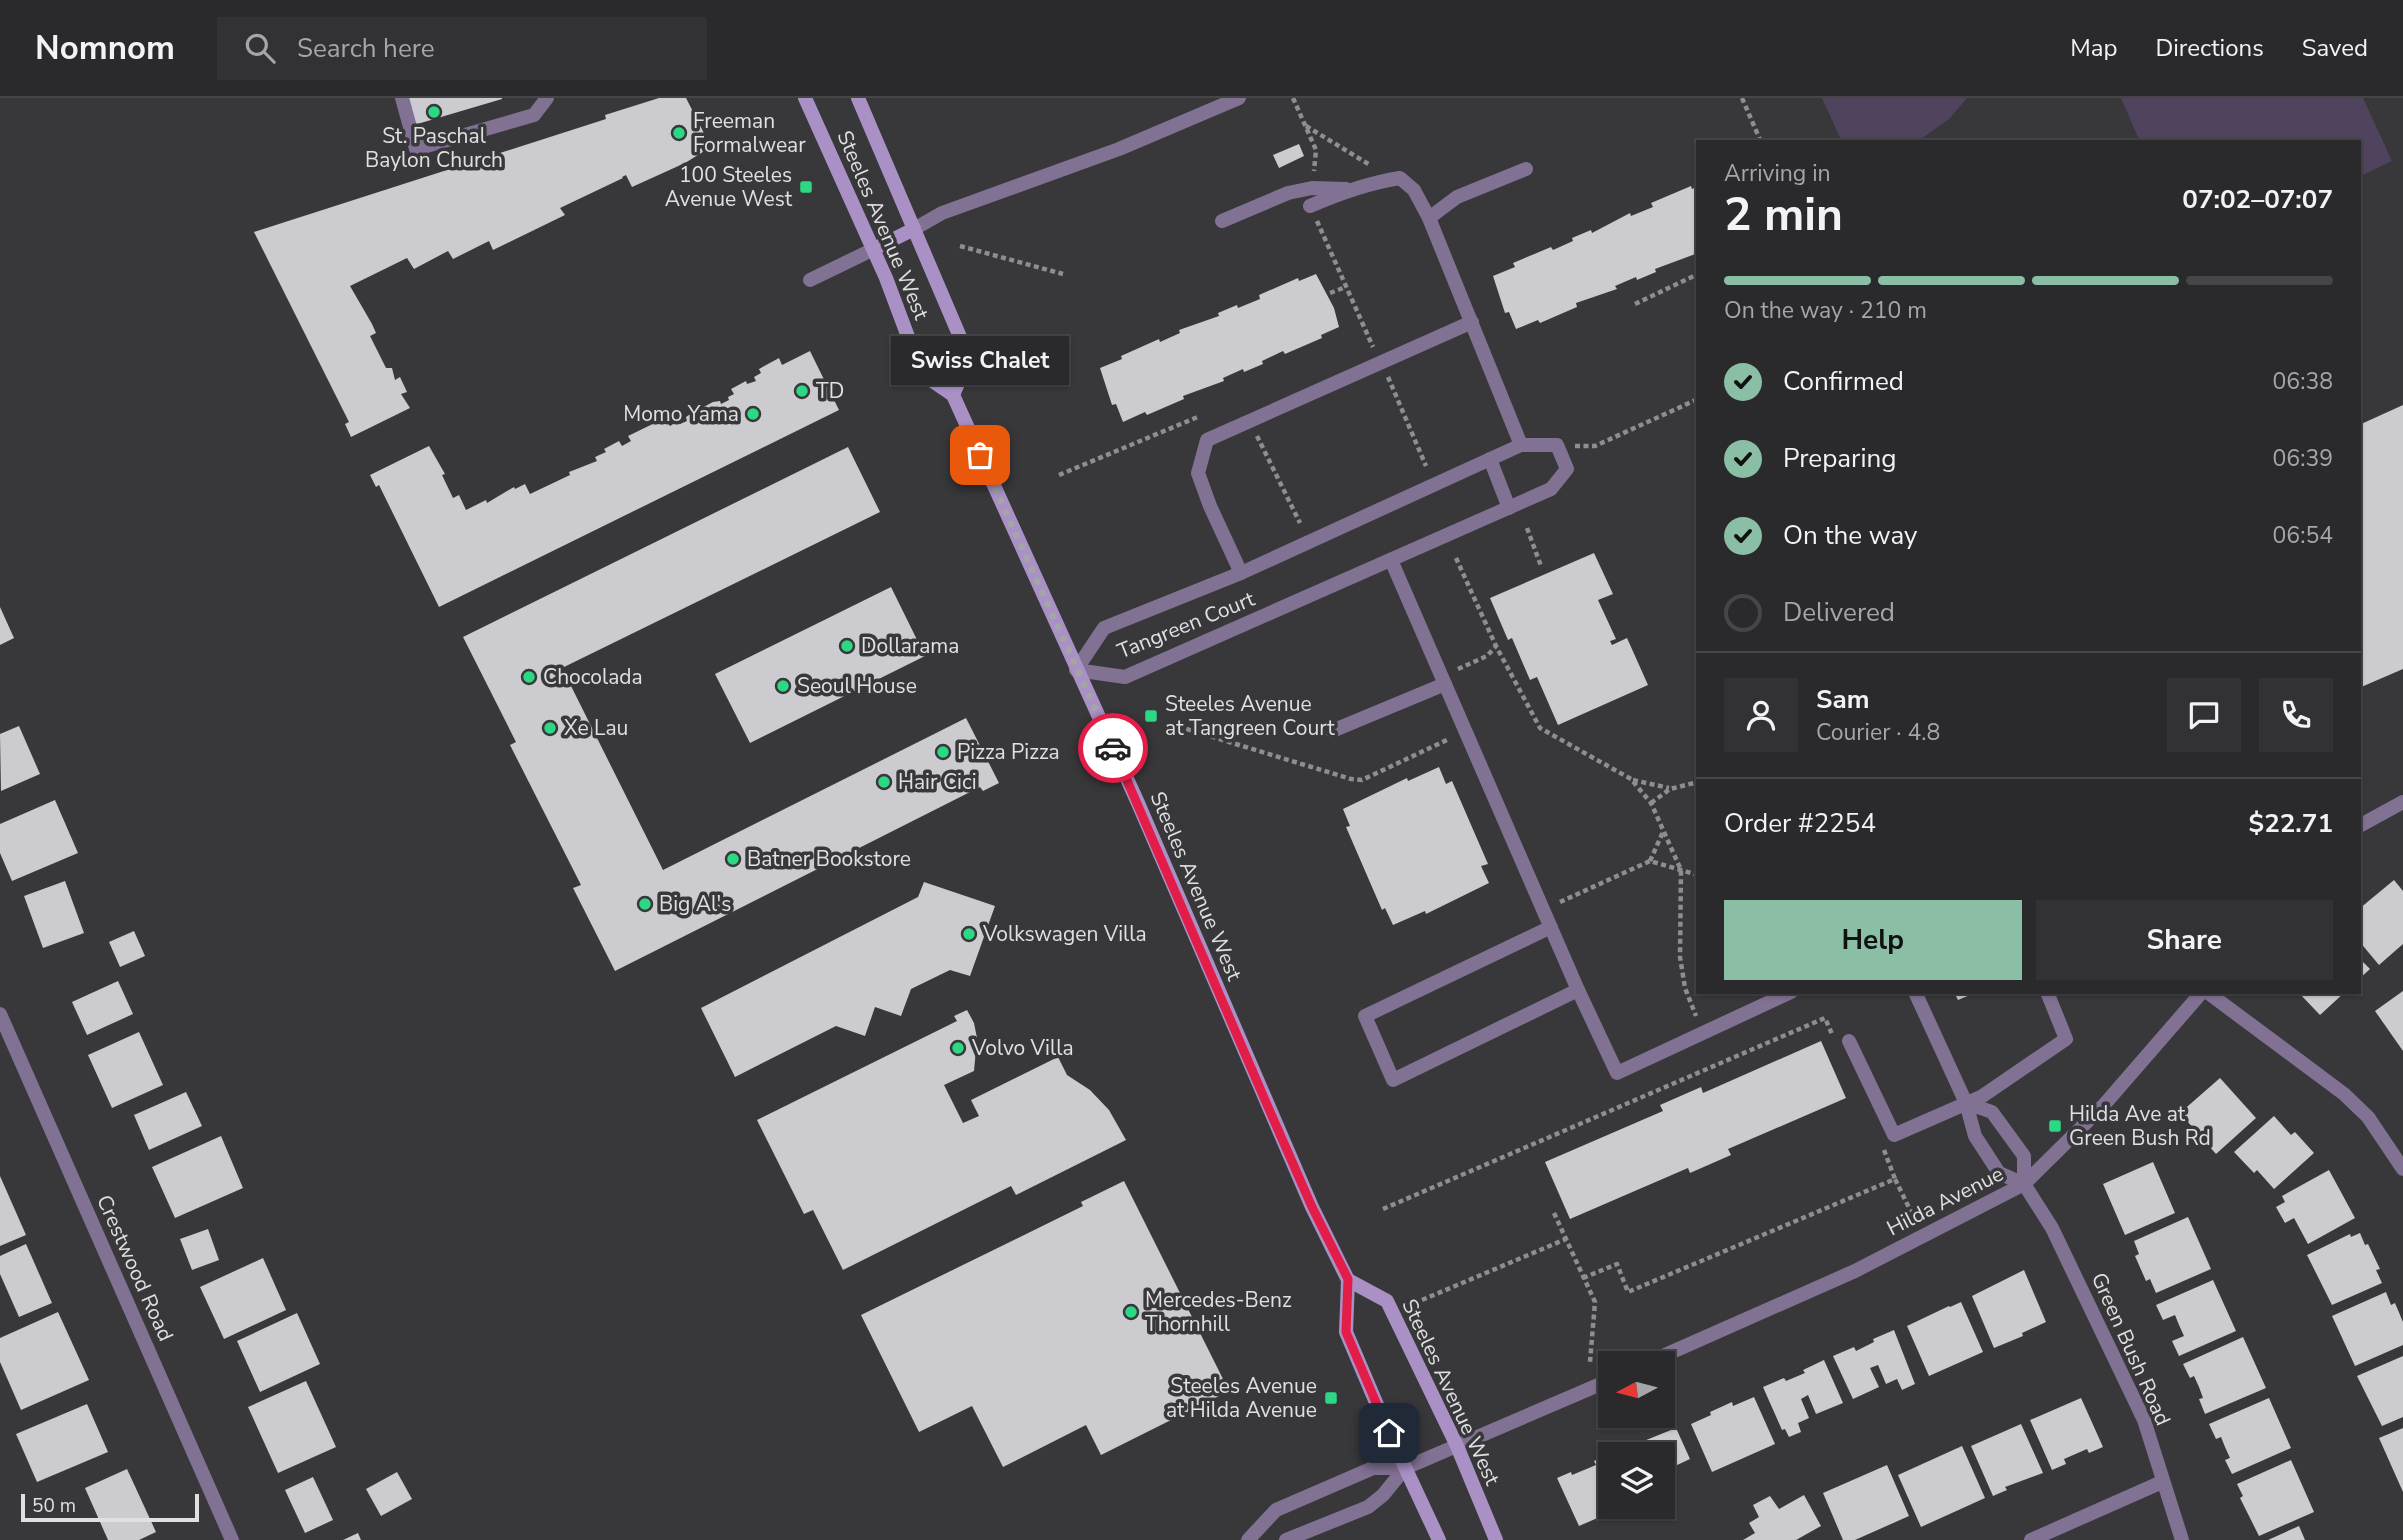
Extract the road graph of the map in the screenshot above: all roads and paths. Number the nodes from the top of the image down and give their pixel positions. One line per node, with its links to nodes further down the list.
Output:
1 (402, 98): 2 (street)
2 (547, 98)
3 (805, 98): 19 (main road, Steeles Avenue West)
4 (858, 98): 17 (main road, Steeles Avenue West)
5 (1239, 98): 17 (street)
6 (1293, 98): 8 (path)
7 (1742, 98): 9 (path)
8 (1305, 125): 11 (path); 12 (path)
9 (1760, 140)
10 (1526, 169): 15 (street)
11 (1381, 181): 13 (street); 15 (street)
12 (1312, 188): 13 (street); 16 (street)
13 (1351, 189): 14 (street)
14 (1310, 206): 23 (path)
15 (1429, 218): 26 (street)
16 (1222, 221)
17 (914, 229): 19 (main road); 28 (main road, Steeles Avenue West)
18 (960, 246): 20 (path)
19 (874, 249): 22 (street); 28 (main road, Steeles Avenue West)
20 (1063, 274)
21 (1696, 275): 25 (path)
22 (810, 280)
23 (1346, 287): 24 (path); 27 (path)
24 (1330, 293)
25 (1635, 304)
26 (1472, 323): 27 (street); 32 (street)
27 (1381, 361): 31 (street); 35 (path)
28 (953, 395): 45 (main road, Steeles Avenue West)
29 (1696, 400): 33 (path)
30 (1200, 416): 36 (path)
31 (1250, 422): 38 (path); 43 (street)
32 (1521, 445): 33 (street, Tangreen Court); 34 (street, Tangreen Court)
33 (1557, 445): 37 (street, Tangreen Court)
34 (1490, 459): 37 (street); 43 (street, Tangreen Court)
35 (1426, 466)
36 (1059, 475)
37 (1509, 508): 41 (street, Tangreen Court)
38 (1300, 523)
39 (1527, 528): 42 (path)
40 (1457, 558): 44 (path)
41 (1391, 559): 45 (street, Tangreen Court); 46 (street)
42 (1541, 566)
43 (1241, 573): 45 (street, Tangreen Court)
44 (1496, 646): 46 (path); 50 (path)
45 (1076, 670): 81 (main road, Steeles Avenue West)
46 (1443, 680): 48 (street); 49 (street)
47 (1170, 723): 49 (path)
48 (1332, 731)
49 (1466, 732): 60 (street)
50 (1631, 779): 52 (path); 54 (path)
51 (1696, 782): 52 (path)
52 (1670, 789): 54 (path)
53 (2403, 802): 55 (street)
54 (1651, 803): 56 (path)
55 (2361, 825)
56 (1664, 831): 57 (path); 58 (path)
57 (1650, 861): 58 (path); 60 (path)
58 (1681, 870): 59 (path); 69 (path)
59 (1696, 874)
60 (1543, 909): 61 (street)
61 (1551, 928): 62 (street); 62 (street)
62 (1578, 990): 69 (street)
63 (1786, 994): 69 (street)
64 (1916, 994): 71 (street)
65 (2048, 994): 71 (street)
66 (2202, 994): 75 (street, Hilda Avenue)
67 (2207, 994): 73 (street)
68 (0, 1014): 89 (street, Crestwood Road)
69 (1702, 1033)
70 (1843, 1042): 71 (street); 76 (path)
71 (1966, 1103): 75 (street); 75 (street)
72 (1881, 1141): 74 (path)
73 (2403, 1169)
74 (1895, 1179): 78 (path); 80 (path)
75 (2024, 1184): 83 (street, Hilda Avenue); 88 (street, Green Bush Road)
76 (1383, 1209)
77 (1554, 1213): 79 (path)
78 (1914, 1219)
79 (1566, 1240): 80 (path); 82 (path)
80 (1583, 1278): 84 (path)
81 (1348, 1279): 86 (main road, Steeles Avenue West); 87 (main road, Steeles Avenue West)
82 (1422, 1300)
83 (1674, 1351)
84 (1590, 1362)
85 (1598, 1385): 86 (street)
86 (1457, 1446): 87 (street); 93 (main road, Steeles Avenue West)
87 (1405, 1468): 90 (street); 91 (street); 92 (main road, Steeles Avenue West)
88 (2162, 1482): 94 (street); 95 (street, Green Bush Road)
89 (232, 1540)
90 (1248, 1540)
91 (1286, 1540)
92 (1439, 1540)
93 (1496, 1540)
94 (2031, 1540)
95 (2182, 1540)

